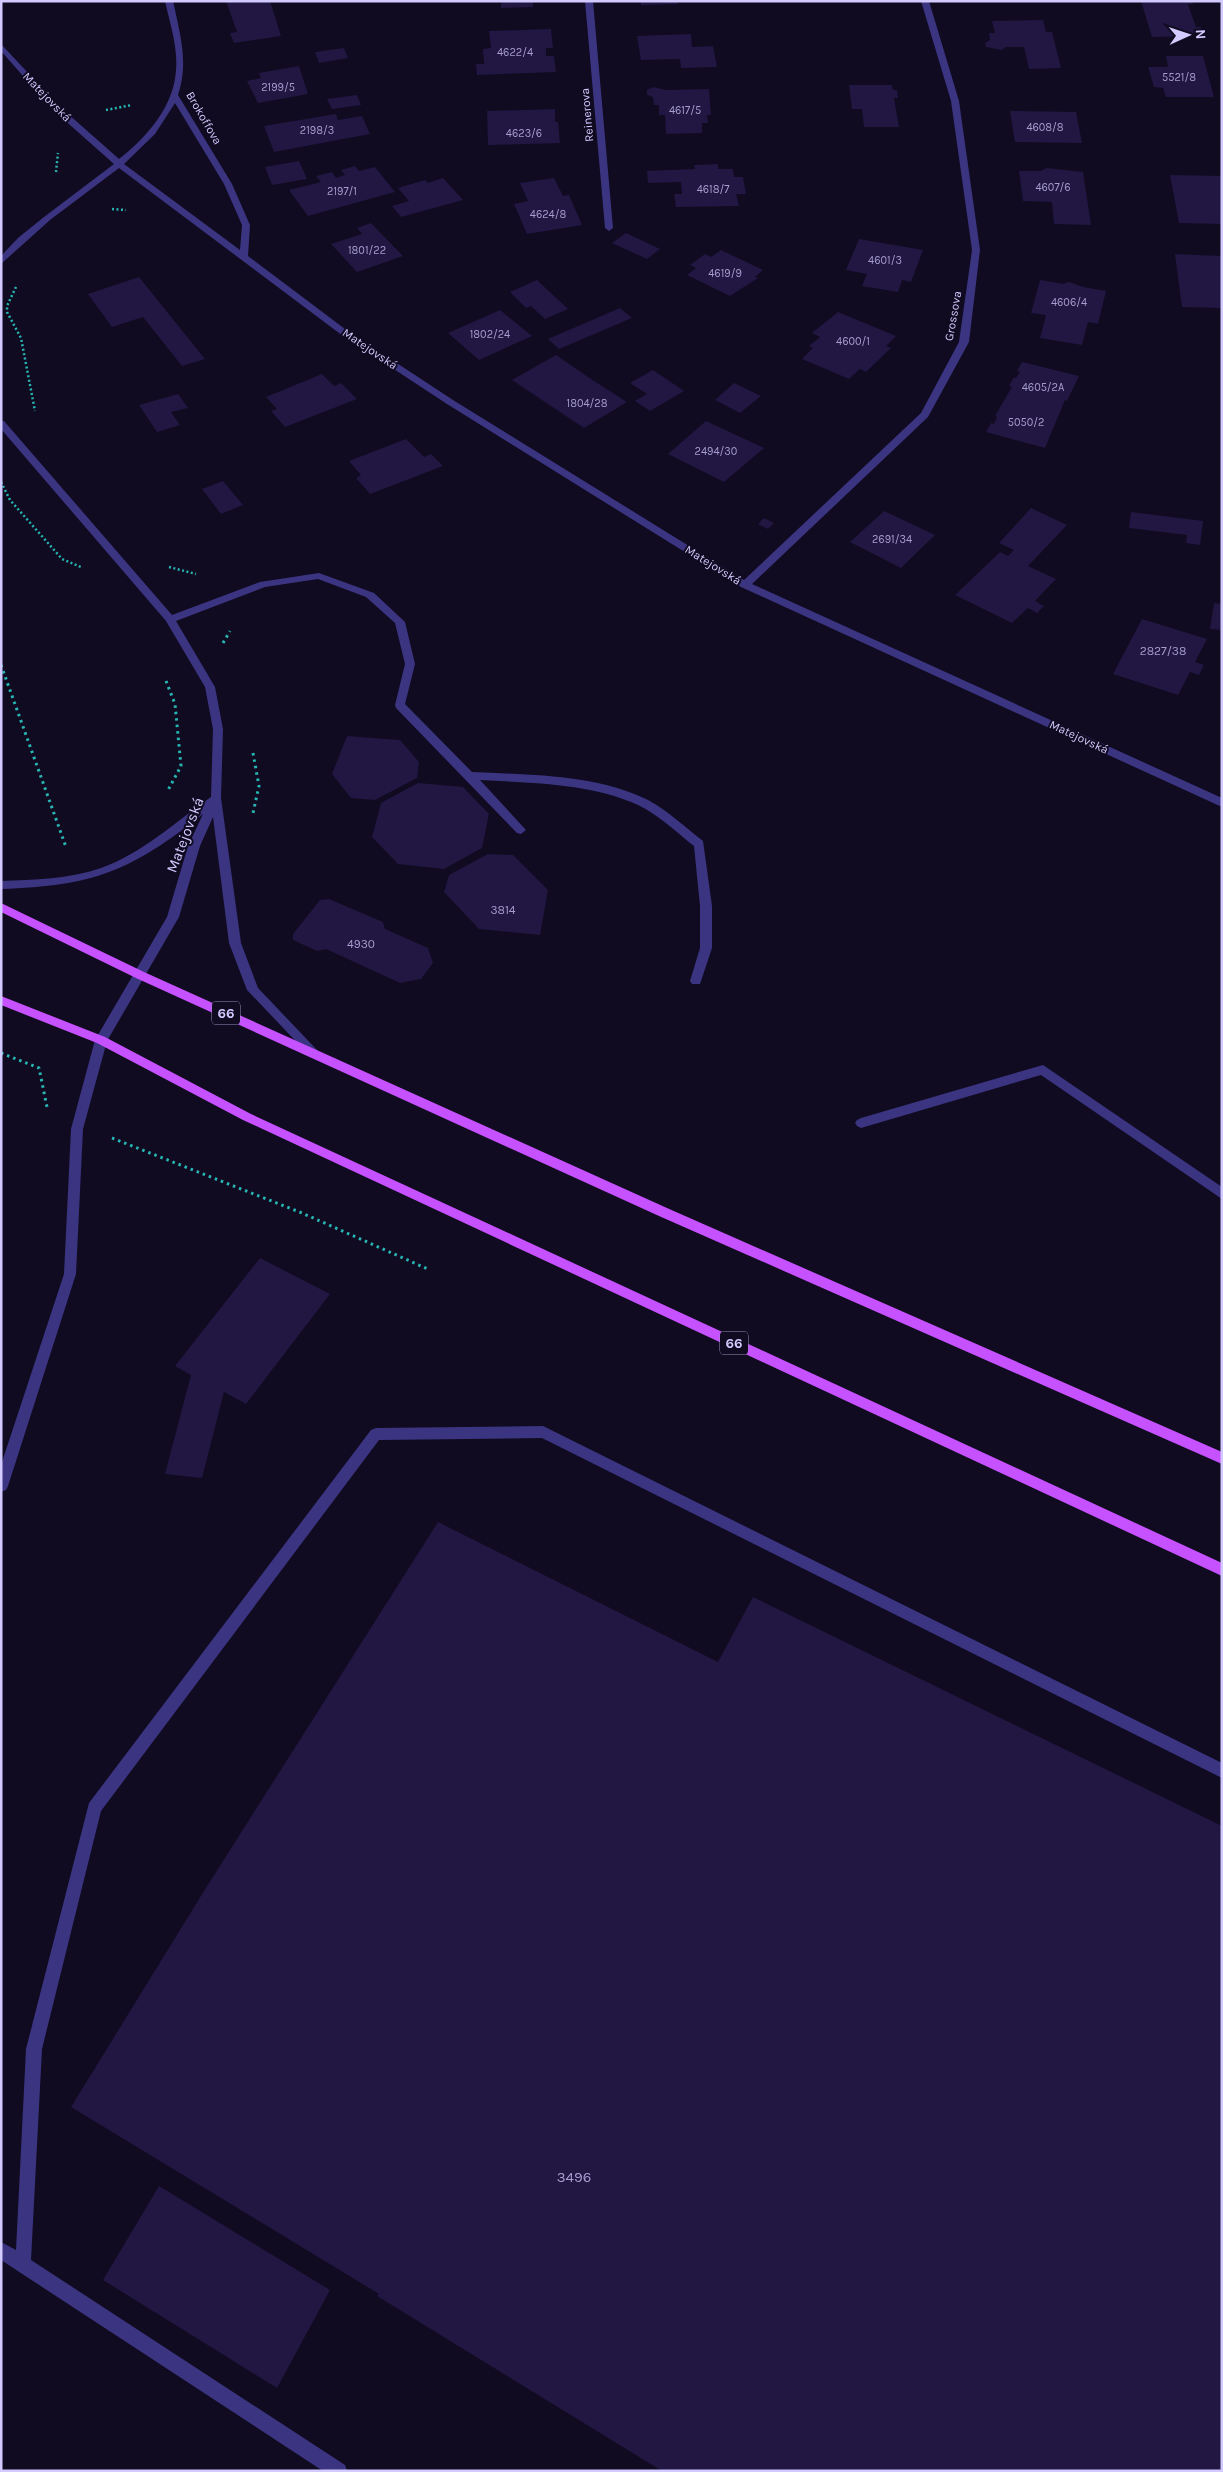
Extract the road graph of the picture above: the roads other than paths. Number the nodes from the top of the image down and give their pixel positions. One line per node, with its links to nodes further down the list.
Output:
1 (169, 1): 5 (street, Brokoffova)
2 (589, 1): 7 (street, Reinerova)
3 (925, 1): 11 (street, Grossova)
4 (1, 46): 6 (street, Matejovská)
5 (174, 97): 6 (street); 8 (street, Brokoffova)
6 (119, 164): 8 (street, Matejovská); 9 (street)
7 (608, 228)
8 (244, 256): 11 (street, Matejovská)
9 (1, 261)
10 (1, 423): 12 (street, Matejovská)
11 (745, 584): 15 (street, Matejovská)
12 (170, 619): 13 (street); 14 (street, Matejovská)
13 (468, 776): 16 (street); 20 (street)
14 (216, 798): 17 (street); 19 (street, Matejovská); 23 (street)
15 (1222, 802)
16 (521, 830)
17 (1, 885)
18 (1, 907): 19 (main road, 66)
19 (140, 974): 22 (street, Matejovská); 23 (main road, 66)
20 (696, 981)
21 (1, 1000): 22 (main road, 66)
22 (101, 1040): 27 (street, Matejovská); 28 (main road, 66)
23 (312, 1051): 26 (main road, 66)
24 (862, 1124): 25 (street)
25 (1222, 1194)
26 (1222, 1458)
27 (1, 1486)
28 (1222, 1570)
29 (1222, 1771): 31 (street)
30 (1, 2250): 31 (street)
31 (23, 2264): 32 (street)
32 (340, 2471)

